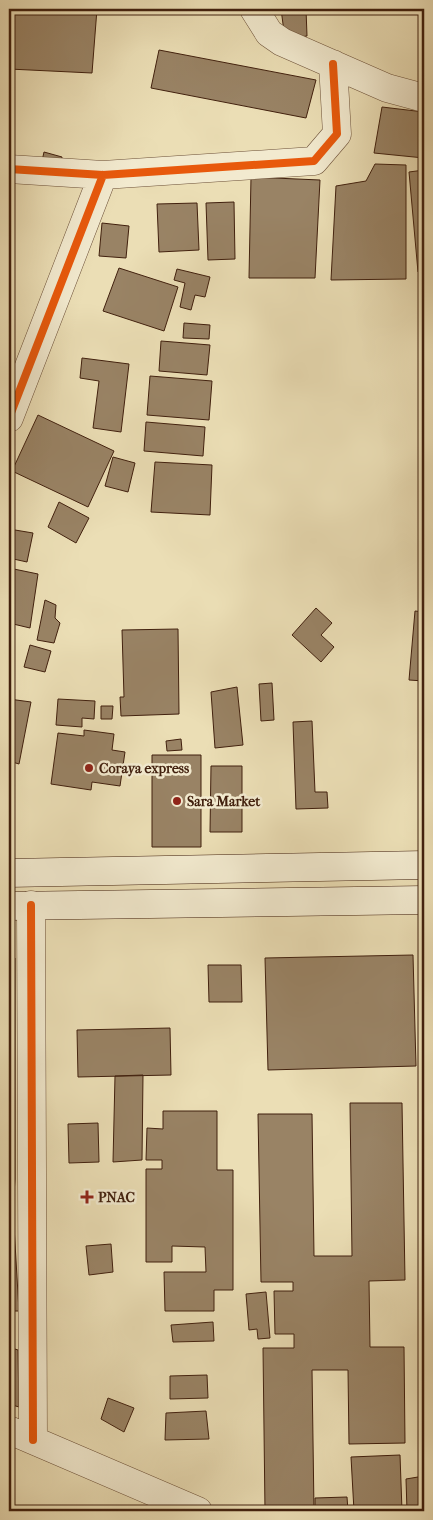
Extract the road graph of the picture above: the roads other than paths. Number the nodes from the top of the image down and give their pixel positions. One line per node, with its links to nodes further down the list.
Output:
1 (254, 9): 2 (street)
2 (333, 64): 3 (street); 5 (street)
3 (424, 98)
4 (9, 168): 5 (street)
5 (103, 175): 6 (street)
6 (9, 418)
7 (424, 865): 8 (street)
8 (9, 873)
9 (424, 900): 10 (street)
10 (20, 906): 11 (street)
11 (21, 1435): 12 (street)
12 (198, 1511)

